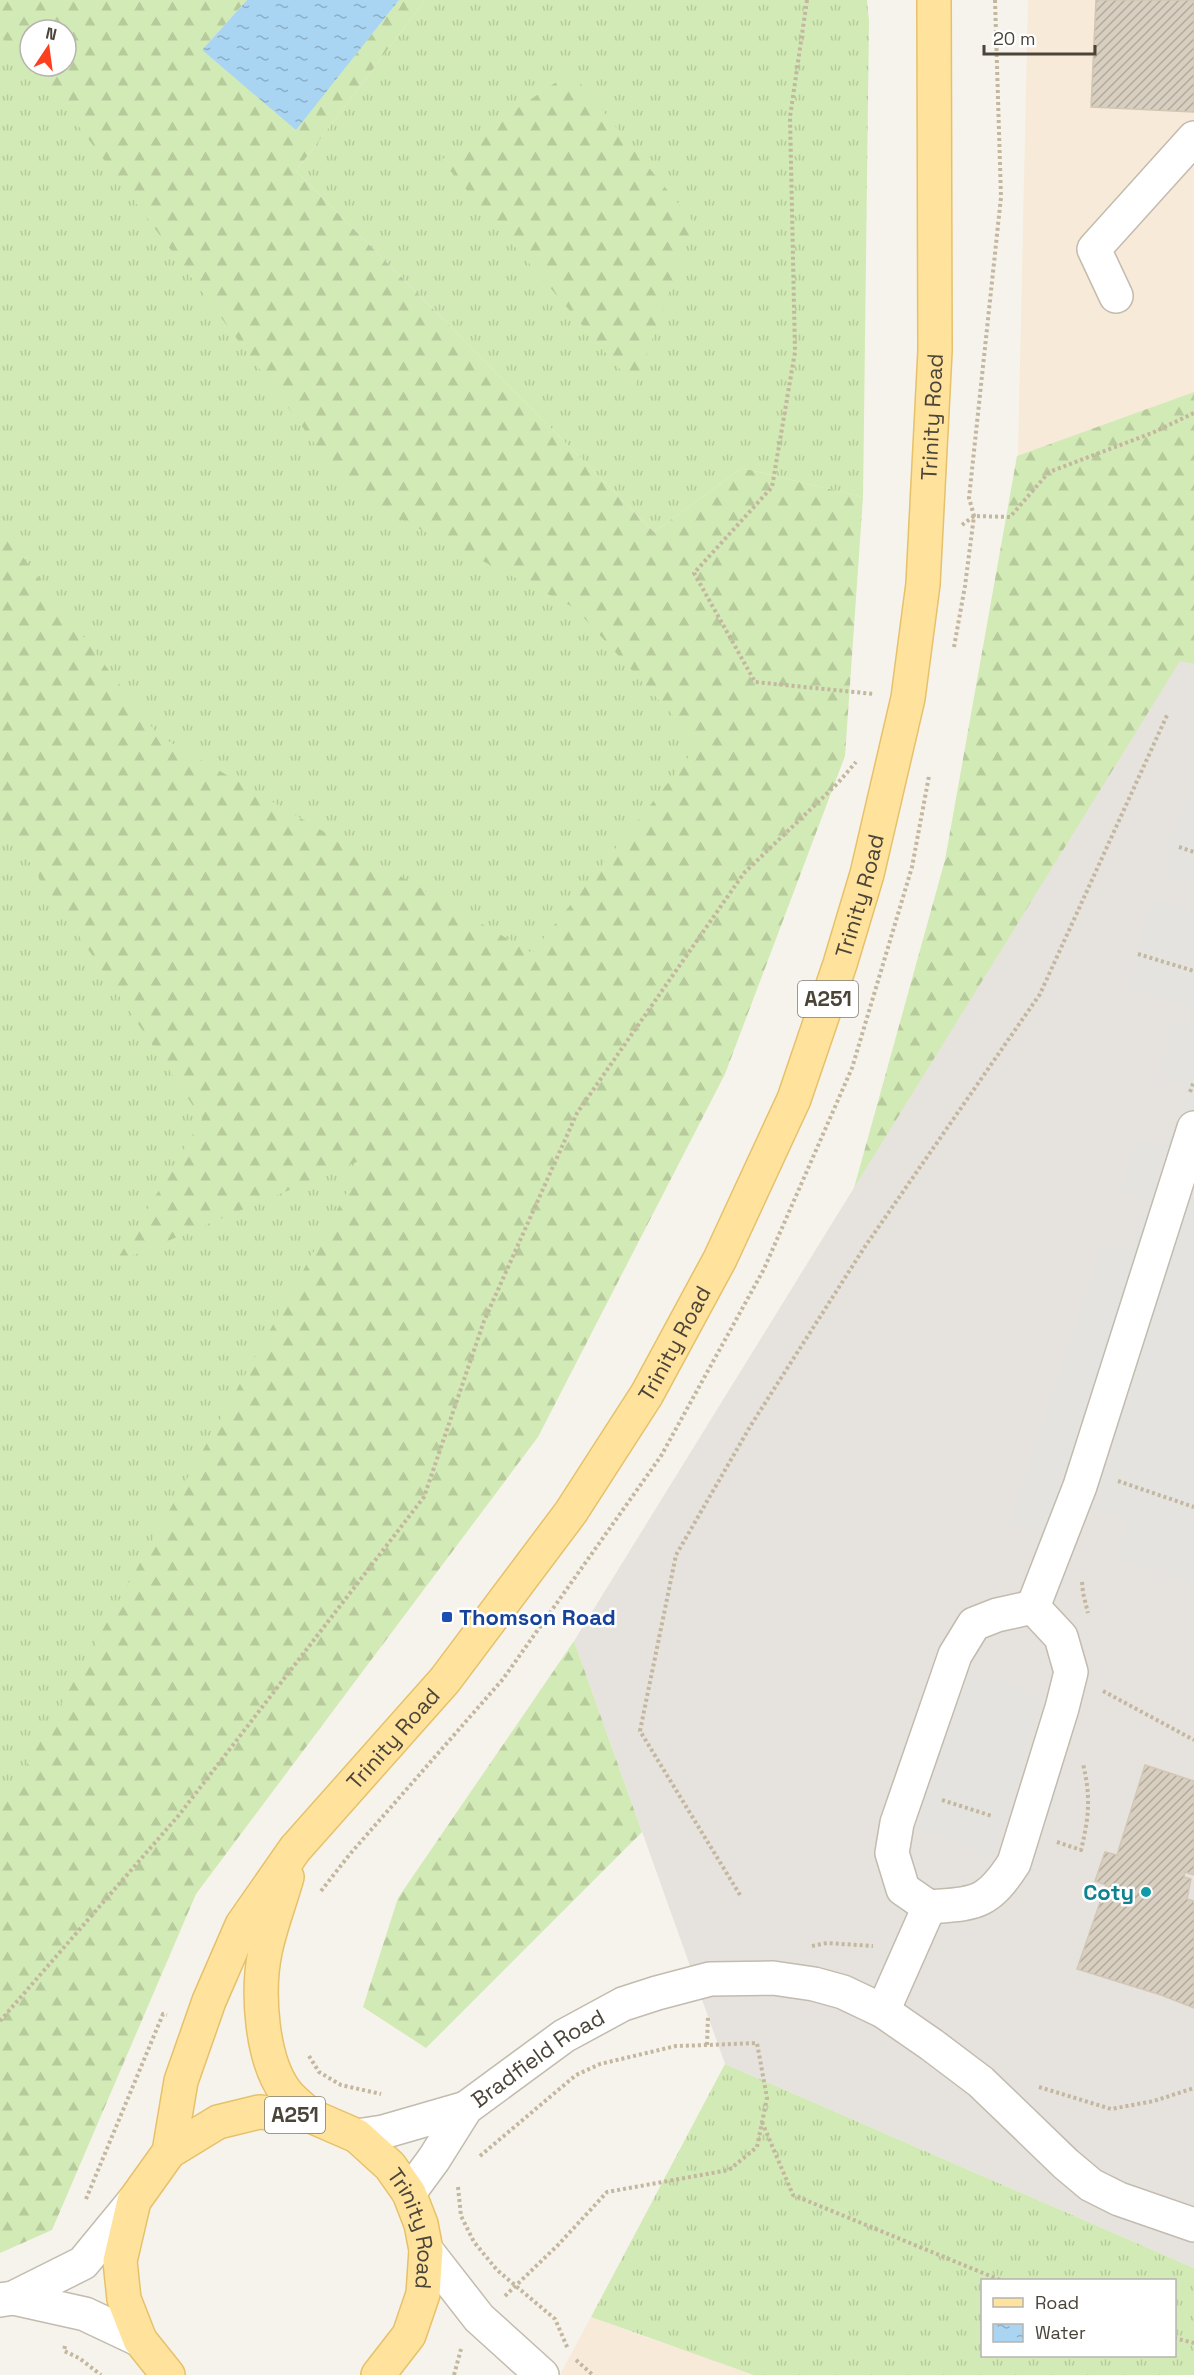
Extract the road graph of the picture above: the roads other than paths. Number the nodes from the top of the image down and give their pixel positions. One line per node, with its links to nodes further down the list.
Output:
1 (934, 0): 6 (main road, Trinity Road / A251)
2 (1194, 138): 3 (street)
3 (1116, 296)
4 (1194, 1128): 5 (street)
5 (1033, 1607): 7 (street); 7 (street)
6 (295, 1849): 10 (main road, Trinity Road / A251); 12 (main road, Trinity Road / A251)
7 (929, 1907): 8 (street)
8 (883, 2011): 9 (street, Bradfield Road); 15 (street, Bradfield Road)
9 (466, 2108): 11 (street); 13 (street, Bradfield Road)
10 (311, 2116): 11 (main road, Trinity Road / A251); 12 (main road, Trinity Road / A251)
11 (357, 2136): 13 (main road, Trinity Road / A251)
12 (169, 2152): 14 (main road, Trinity Road / A251)
13 (409, 2193): 16 (main road, Trinity Road / A251)
14 (134, 2200): 17 (street); 18 (main road, Trinity Road / A251)
15 (1194, 2225)
16 (426, 2250): 20 (main road, Trinity Road / A251); 21 (street)
17 (6, 2299): 18 (street)
18 (140, 2340): 19 (main road, Trinity Road / A251)
19 (168, 2375)
20 (378, 2375)
21 (542, 2375)

